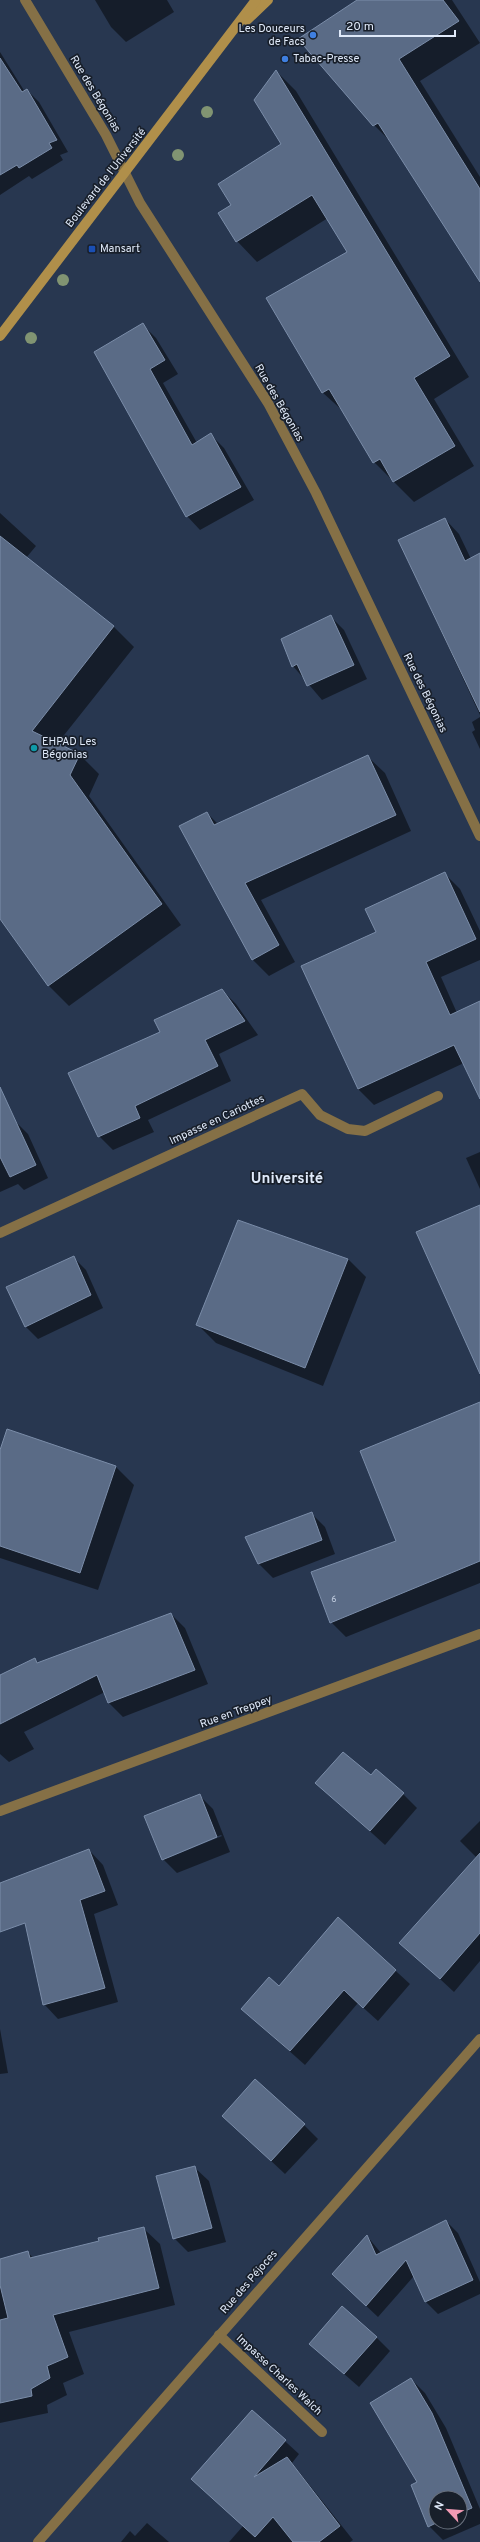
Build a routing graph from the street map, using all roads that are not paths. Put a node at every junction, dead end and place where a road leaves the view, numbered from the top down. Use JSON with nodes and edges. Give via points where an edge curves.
{"nodes":[{"id":1,"x":24,"y":0,"type":"edge"},
{"id":2,"x":256,"y":0,"type":"edge"},
{"id":3,"x":268,"y":0,"type":"edge"},
{"id":4,"x":231,"y":35,"type":"junction"},
{"id":5,"x":126,"y":172,"type":"junction"},
{"id":6,"x":0,"y":336,"type":"edge"},
{"id":7,"x":480,"y":836,"type":"edge"},
{"id":8,"x":438,"y":1096,"type":"dead end"},
{"id":9,"x":0,"y":1233,"type":"edge"},
{"id":10,"x":480,"y":1634,"type":"edge"},
{"id":11,"x":0,"y":1811,"type":"edge"},
{"id":12,"x":480,"y":2039,"type":"edge"},
{"id":13,"x":219,"y":2335,"type":"junction"},
{"id":14,"x":322,"y":2432,"type":"dead end"},
{"id":15,"x":38,"y":2542,"type":"edge"}],
"edges":[{"from":1,"to":5,"type":"street","name":"Rue des Bégonias"},
{"from":2,"to":4,"type":"main road","name":"Boulevard de l'Université"},
{"from":3,"to":4,"type":"main road","name":"Boulevard de l'Université"},
{"from":4,"to":5,"type":"main road","name":"Boulevard de l'Université"},
{"from":5,"to":6,"type":"main road","name":"Boulevard de l'Université"},
{"from":5,"to":7,"type":"street","name":"Rue des Bégonias","via":[[140,203],[268,403]]},
{"from":8,"to":9,"type":"street","name":"Impasse en Cariottes","via":[[365,1131],[348,1129],[320,1115],[302,1094]]},
{"from":10,"to":11,"type":"street","name":"Rue en Treppey"},
{"from":12,"to":13,"type":"street","name":"Rue des Péjoces"},
{"from":13,"to":14,"type":"street","name":"Impasse Charles Walch"},
{"from":13,"to":15,"type":"street","name":"Rue des Péjoces"}]}
